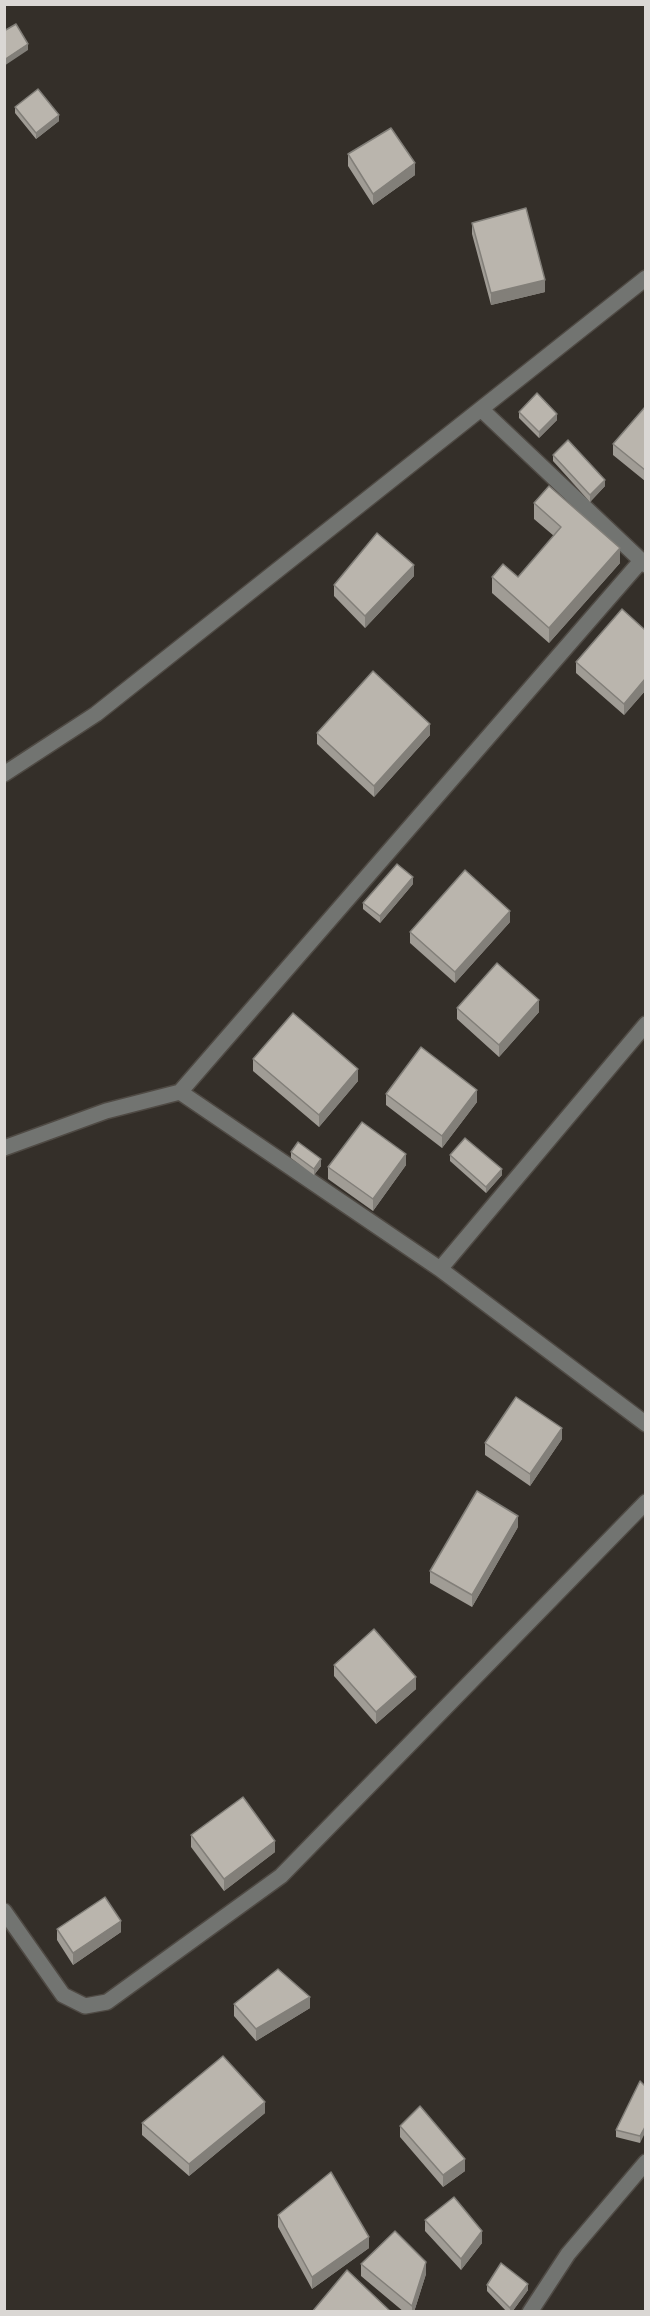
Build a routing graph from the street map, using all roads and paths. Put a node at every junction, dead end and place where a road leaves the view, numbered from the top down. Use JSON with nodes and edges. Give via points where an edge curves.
{"nodes":[{"id":1,"x":645,"y":278,"type":"edge"},
{"id":2,"x":482,"y":410,"type":"junction"},
{"id":3,"x":643,"y":563,"type":"edge"},
{"id":4,"x":4,"y":774,"type":"edge"},
{"id":5,"x":645,"y":1024,"type":"edge"},
{"id":6,"x":180,"y":1092,"type":"junction"},
{"id":7,"x":4,"y":1148,"type":"edge"},
{"id":8,"x":440,"y":1269,"type":"junction"},
{"id":9,"x":645,"y":1424,"type":"edge"},
{"id":10,"x":645,"y":1502,"type":"edge"},
{"id":11,"x":4,"y":1911,"type":"edge"},
{"id":12,"x":645,"y":2162,"type":"edge"},
{"id":13,"x":530,"y":2312,"type":"edge"}],
"edges":[{"from":1,"to":2,"type":"street"},
{"from":2,"to":3,"type":"street"},
{"from":2,"to":4,"type":"street","via":[[96,714]]},
{"from":3,"to":6,"type":"street"},
{"from":5,"to":8,"type":"street"},
{"from":6,"to":7,"type":"street","via":[[106,1111]]},
{"from":6,"to":8,"type":"street"},
{"from":8,"to":9,"type":"street"},
{"from":10,"to":11,"type":"street","via":[[280,1876],[107,2002],[86,2006],[63,1995]]},
{"from":12,"to":13,"type":"street","via":[[568,2254]]}]}
